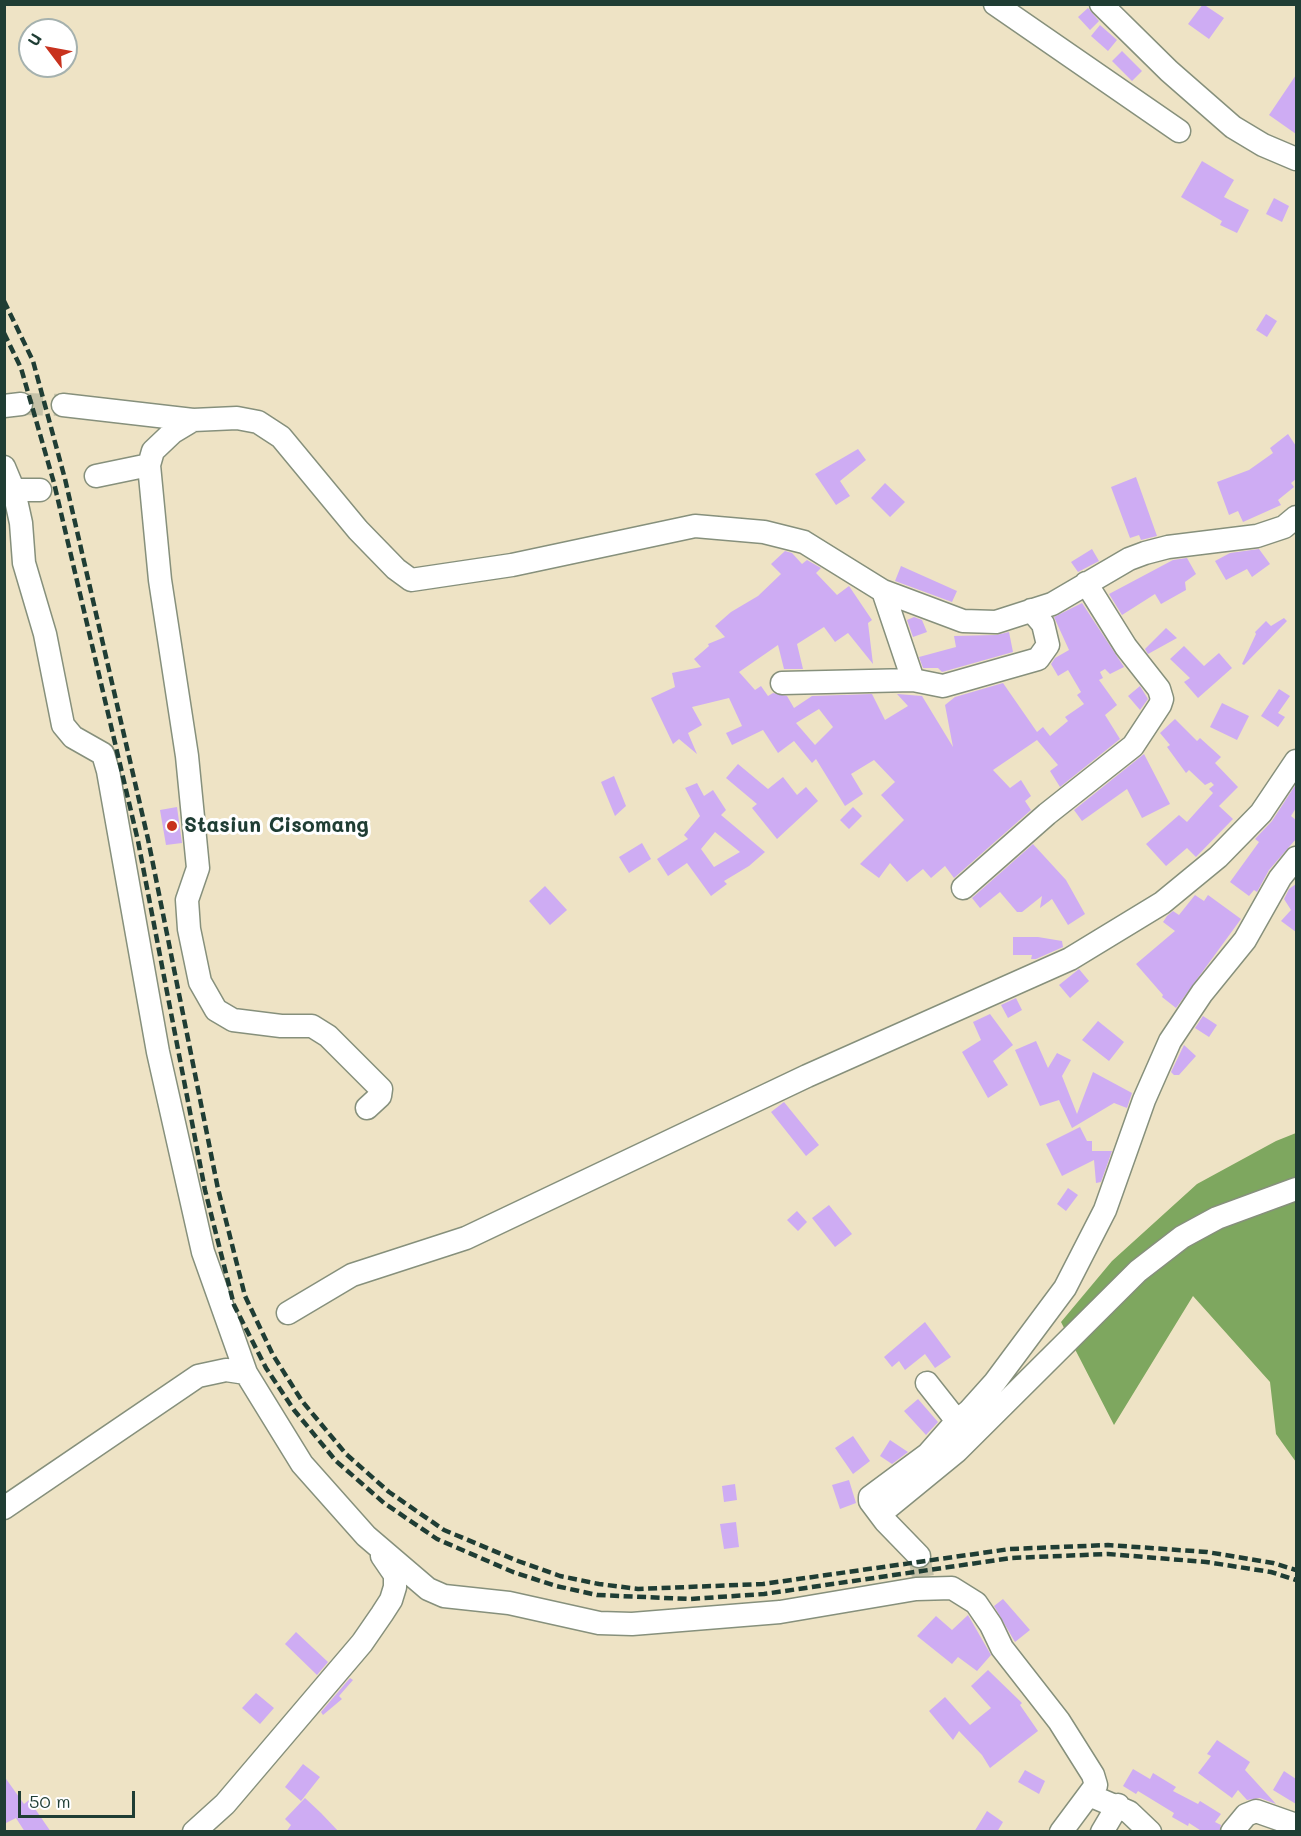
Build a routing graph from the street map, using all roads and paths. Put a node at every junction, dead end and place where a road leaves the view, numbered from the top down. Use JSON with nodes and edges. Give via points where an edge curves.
{"nodes":[{"id":1,"x":1101,"y":4,"type":"edge"},
{"id":2,"x":1001,"y":6,"type":"edge"},
{"id":3,"x":1179,"y":131,"type":"dead end"},
{"id":4,"x":1296,"y":159,"type":"edge"},
{"id":5,"x":63,"y":405,"type":"tunnel mouth"},
{"id":6,"x":193,"y":420,"type":"junction"},
{"id":7,"x":149,"y":465,"type":"junction"},
{"id":8,"x":4,"y":467,"type":"edge"},
{"id":9,"x":96,"y":476,"type":"dead end"},
{"id":10,"x":40,"y":490,"type":"dead end"},
{"id":11,"x":9,"y":491,"type":"edge"},
{"id":12,"x":1296,"y":516,"type":"edge"},
{"id":13,"x":1086,"y":583,"type":"junction"},
{"id":14,"x":883,"y":591,"type":"junction"},
{"id":15,"x":1031,"y":610,"type":"junction"},
{"id":16,"x":913,"y":680,"type":"junction"},
{"id":17,"x":782,"y":683,"type":"dead end"},
{"id":18,"x":1296,"y":761,"type":"edge"},
{"id":19,"x":1296,"y":858,"type":"edge"},
{"id":20,"x":963,"y":888,"type":"dead end"},
{"id":21,"x":367,"y":1108,"type":"dead end"},
{"id":22,"x":1296,"y":1189,"type":"edge"},
{"id":23,"x":288,"y":1313,"type":"dead end"},
{"id":24,"x":246,"y":1373,"type":"junction"},
{"id":25,"x":927,"y":1383,"type":"dead end"},
{"id":26,"x":957,"y":1421,"type":"junction"},
{"id":27,"x":4,"y":1508,"type":"edge"},
{"id":28,"x":880,"y":1514,"type":"junction"},
{"id":29,"x":366,"y":1536,"type":"junction"},
{"id":30,"x":921,"y":1574,"type":"junction"},
{"id":31,"x":1089,"y":1795,"type":"junction"},
{"id":32,"x":1118,"y":1805,"type":"junction"},
{"id":33,"x":1296,"y":1825,"type":"edge"},
{"id":34,"x":194,"y":1832,"type":"edge"},
{"id":35,"x":1061,"y":1832,"type":"edge"},
{"id":36,"x":1101,"y":1832,"type":"edge"},
{"id":37,"x":1150,"y":1832,"type":"edge"},
{"id":38,"x":1232,"y":1832,"type":"edge"}],
"edges":[{"from":1,"to":4,"type":"street","via":[[1233,127]]},
{"from":2,"to":3,"type":"street"},
{"from":5,"to":6,"type":"street"},
{"from":6,"to":7,"type":"street","via":[[153,451]]},
{"from":6,"to":14,"type":"street","via":[[247,419],[275,431],[358,530],[411,580],[512,565],[696,526],[764,532],[804,542]]},
{"from":7,"to":9,"type":"street"},
{"from":7,"to":21,"type":"street","via":[[198,868],[187,900],[200,982],[216,1010],[233,1020],[312,1026],[328,1036],[381,1089],[380,1096]]},
{"from":8,"to":11,"type":"street"},
{"from":10,"to":11,"type":"street"},
{"from":11,"to":24,"type":"street","via":[[21,523],[24,563],[45,634],[58,713],[73,736],[103,754],[108,771],[146,990],[189,1199]]},
{"from":12,"to":13,"type":"street","via":[[1284,527],[1257,536],[1145,553]]},
{"from":13,"to":15,"type":"street","via":[[1052,604]]},
{"from":13,"to":20,"type":"street","via":[[1126,647],[1159,690],[1160,705],[1133,746]]},
{"from":14,"to":15,"type":"street","via":[[974,623],[996,622]]},
{"from":14,"to":16,"type":"street"},
{"from":15,"to":16,"type":"street","via":[[1043,624],[1048,645],[1038,659],[943,686]]},
{"from":16,"to":17,"type":"street"},
{"from":18,"to":23,"type":"street","via":[[1261,813],[1218,857],[1162,903],[1070,959],[807,1076],[466,1238],[352,1275]]},
{"from":19,"to":26,"type":"street","via":[[1280,878],[1245,940],[1170,1041],[1144,1100],[1105,1210],[1065,1288],[995,1382]]},
{"from":22,"to":28,"type":"street","via":[[1217,1218],[1182,1237],[1138,1271],[957,1451]]},
{"from":24,"to":27,"type":"street","via":[[226,1370],[198,1376]]},
{"from":24,"to":29,"type":"street","via":[[302,1464]]},
{"from":25,"to":26,"type":"street"},
{"from":26,"to":28,"type":"street","via":[[928,1454],[873,1494],[870,1501]]},
{"from":28,"to":30,"type":"street"},
{"from":29,"to":30,"type":"street","via":[[428,1589],[444,1596],[509,1603],[599,1623],[780,1612]]},
{"from":29,"to":34,"type":"street","via":[[395,1575],[391,1600],[362,1642],[225,1804]]},
{"from":30,"to":31,"type":"street","via":[[976,1603],[1002,1648],[1086,1763],[1096,1785]]},
{"from":31,"to":32,"type":"street"},
{"from":31,"to":35,"type":"street"},
{"from":32,"to":36,"type":"street"},
{"from":32,"to":37,"type":"street"},
{"from":33,"to":38,"type":"street","via":[[1257,1811],[1246,1815]]}]}
